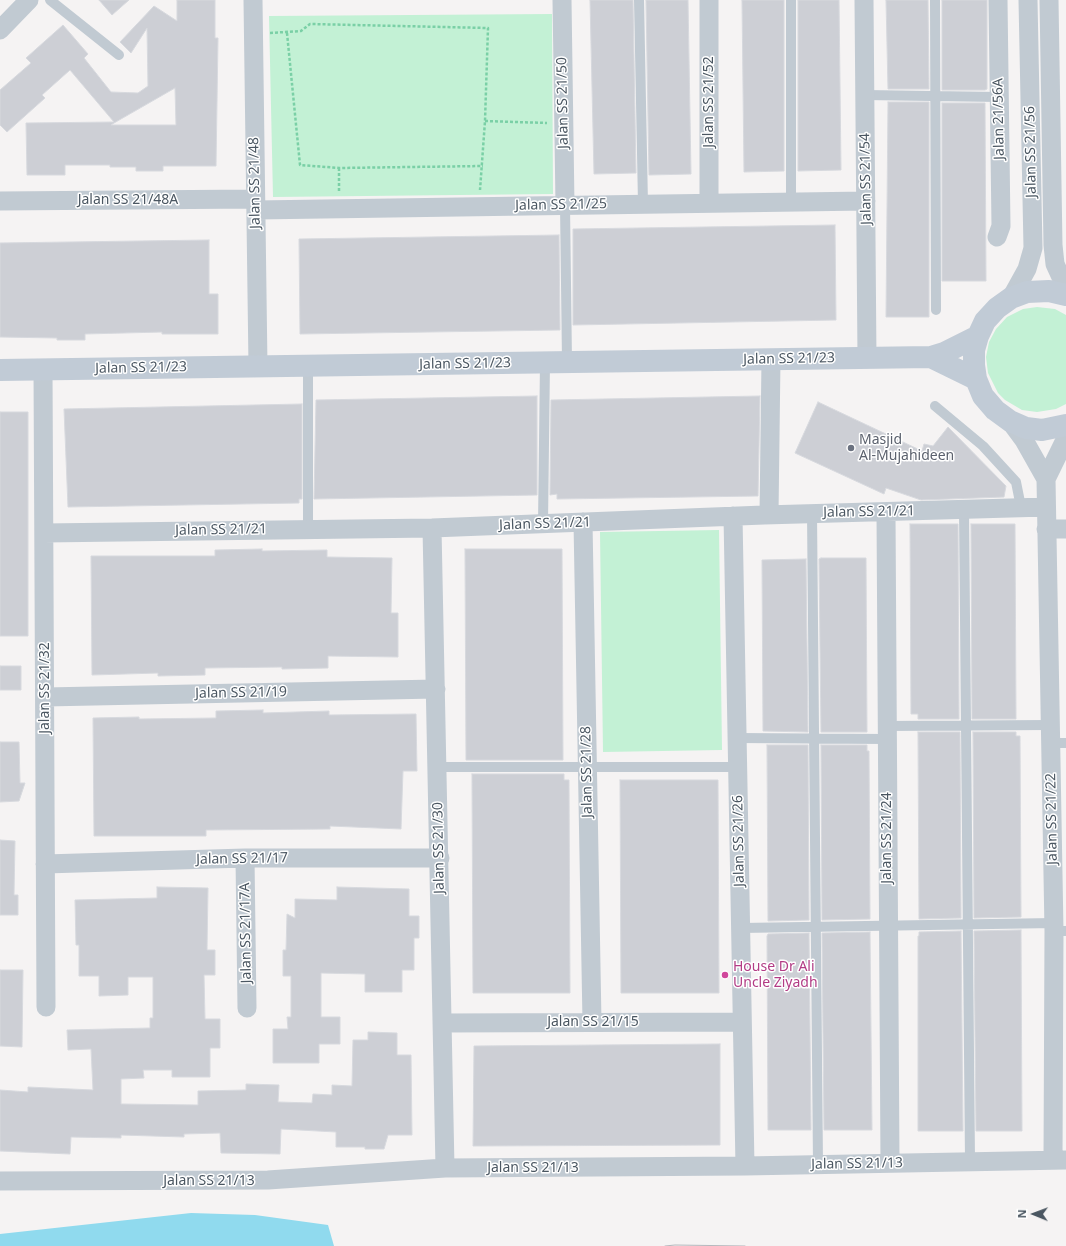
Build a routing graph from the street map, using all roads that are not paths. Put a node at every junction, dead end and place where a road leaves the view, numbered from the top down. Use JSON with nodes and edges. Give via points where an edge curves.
{"nodes":[{"id":1,"x":29,"y":0,"type":"edge"},
{"id":2,"x":50,"y":0,"type":"edge"},
{"id":3,"x":253,"y":0,"type":"edge"},
{"id":4,"x":562,"y":0,"type":"edge"},
{"id":5,"x":639,"y":0,"type":"edge"},
{"id":6,"x":709,"y":0,"type":"edge"},
{"id":7,"x":791,"y":0,"type":"edge"},
{"id":8,"x":864,"y":0,"type":"edge"},
{"id":9,"x":935,"y":0,"type":"edge"},
{"id":10,"x":998,"y":0,"type":"edge"},
{"id":11,"x":1028,"y":0,"type":"edge"},
{"id":12,"x":1049,"y":0,"type":"edge"},
{"id":13,"x":0,"y":30,"type":"edge"},
{"id":14,"x":119,"y":55,"type":"dead end"},
{"id":15,"x":865,"y":95,"type":"junction"},
{"id":16,"x":935,"y":96,"type":"junction"},
{"id":17,"x":999,"y":97,"type":"junction"},
{"id":18,"x":0,"y":201,"type":"edge"},
{"id":19,"x":866,"y":201,"type":"junction"},
{"id":20,"x":791,"y":202,"type":"junction"},
{"id":21,"x":709,"y":203,"type":"junction"},
{"id":22,"x":643,"y":204,"type":"junction"},
{"id":23,"x":256,"y":205,"type":"junction"},
{"id":24,"x":565,"y":205,"type":"junction"},
{"id":25,"x":997,"y":237,"type":"dead end"},
{"id":26,"x":1066,"y":288,"type":"edge"},
{"id":27,"x":1066,"y":295,"type":"edge"},
{"id":28,"x":1011,"y":298,"type":"junction"},
{"id":29,"x":936,"y":310,"type":"dead end"},
{"id":30,"x":978,"y":336,"type":"junction"},
{"id":31,"x":931,"y":357,"type":"junction"},
{"id":32,"x":867,"y":358,"type":"junction"},
{"id":33,"x":771,"y":359,"type":"junction"},
{"id":34,"x":545,"y":362,"type":"junction"},
{"id":35,"x":567,"y":362,"type":"junction"},
{"id":36,"x":258,"y":366,"type":"junction"},
{"id":37,"x":308,"y":366,"type":"junction"},
{"id":38,"x":43,"y":369,"type":"junction"},
{"id":39,"x":0,"y":370,"type":"edge"},
{"id":40,"x":976,"y":379,"type":"junction"},
{"id":41,"x":936,"y":406,"type":"dead end"},
{"id":42,"x":1010,"y":421,"type":"junction"},
{"id":43,"x":1066,"y":425,"type":"edge"},
{"id":44,"x":1066,"y":438,"type":"edge"},
{"id":45,"x":1046,"y":479,"type":"junction"},
{"id":46,"x":1021,"y":507,"type":"junction"},
{"id":47,"x":1046,"y":507,"type":"junction"},
{"id":48,"x":964,"y":510,"type":"junction"},
{"id":49,"x":812,"y":513,"type":"junction"},
{"id":50,"x":886,"y":513,"type":"junction"},
{"id":51,"x":769,"y":515,"type":"junction"},
{"id":52,"x":733,"y":516,"type":"junction"},
{"id":53,"x":583,"y":522,"type":"junction"},
{"id":54,"x":543,"y":524,"type":"junction"},
{"id":55,"x":432,"y":528,"type":"junction"},
{"id":56,"x":308,"y":529,"type":"junction"},
{"id":57,"x":1046,"y":529,"type":"junction"},
{"id":58,"x":1066,"y":529,"type":"edge"},
{"id":59,"x":44,"y":533,"type":"junction"},
{"id":60,"x":436,"y":689,"type":"junction"},
{"id":61,"x":45,"y":697,"type":"junction"},
{"id":62,"x":966,"y":726,"type":"junction"},
{"id":63,"x":886,"y":732,"type":"junction"},
{"id":64,"x":1055,"y":737,"type":"edge"},
{"id":65,"x":737,"y":738,"type":"junction"},
{"id":66,"x":814,"y":738,"type":"junction"},
{"id":67,"x":438,"y":767,"type":"junction"},
{"id":68,"x":587,"y":767,"type":"junction"},
{"id":69,"x":738,"y":767,"type":"junction"},
{"id":70,"x":245,"y":858,"type":"junction"},
{"id":71,"x":440,"y":858,"type":"junction"},
{"id":72,"x":45,"y":864,"type":"junction"},
{"id":73,"x":968,"y":925,"type":"junction"},
{"id":74,"x":888,"y":926,"type":"junction"},
{"id":75,"x":816,"y":927,"type":"junction"},
{"id":76,"x":741,"y":928,"type":"junction"},
{"id":77,"x":1058,"y":929,"type":"edge"},
{"id":78,"x":46,"y":1007,"type":"dead end"},
{"id":79,"x":247,"y":1008,"type":"dead end"},
{"id":80,"x":592,"y":1022,"type":"junction"},
{"id":81,"x":742,"y":1022,"type":"junction"},
{"id":82,"x":443,"y":1023,"type":"junction"},
{"id":83,"x":1059,"y":1160,"type":"edge"},
{"id":84,"x":970,"y":1161,"type":"junction"},
{"id":85,"x":890,"y":1163,"type":"junction"},
{"id":86,"x":818,"y":1165,"type":"junction"},
{"id":87,"x":745,"y":1166,"type":"junction"},
{"id":88,"x":445,"y":1168,"type":"junction"},
{"id":89,"x":0,"y":1181,"type":"edge"}],
"edges":[{"from":1,"to":13,"type":"street"},
{"from":2,"to":14,"type":"lane"},
{"from":3,"to":23,"type":"street","name":"Jalan SS 21/48"},
{"from":4,"to":24,"type":"street","name":"Jalan SS 21/50"},
{"from":5,"to":22,"type":"lane"},
{"from":6,"to":21,"type":"street","name":"Jalan SS 21/52"},
{"from":7,"to":20,"type":"lane"},
{"from":8,"to":15,"type":"street","name":"Jalan SS 21/54"},
{"from":9,"to":16,"type":"lane"},
{"from":10,"to":17,"type":"street","name":"Jalan 21/56A"},
{"from":11,"to":28,"type":"street","name":"Jalan SS 21/56","via":[[1033,248],[1027,269]]},
{"from":12,"to":26,"type":"street","name":"Jalan SS 21/56","via":[[1053,245],[1055,264]]},
{"from":15,"to":16,"type":"lane"},
{"from":15,"to":19,"type":"street","name":"Jalan SS 21/54"},
{"from":16,"to":17,"type":"lane"},
{"from":16,"to":29,"type":"lane"},
{"from":17,"to":25,"type":"street","name":"Jalan 21/56A","via":[[1001,226]]},
{"from":18,"to":23,"type":"street","name":"Jalan SS 21/48A"},
{"from":19,"to":20,"type":"street","name":"Jalan SS 21/25"},
{"from":19,"to":32,"type":"street","name":"Jalan SS 21/54"},
{"from":20,"to":21,"type":"street","name":"Jalan SS 21/25"},
{"from":21,"to":22,"type":"street","name":"Jalan SS 21/25"},
{"from":22,"to":24,"type":"street","name":"Jalan SS 21/25"},
{"from":23,"to":24,"type":"street","name":"Jalan SS 21/25","via":[[339,209]]},
{"from":23,"to":36,"type":"street","name":"Jalan SS 21/48"},
{"from":24,"to":35,"type":"lane"},
{"from":27,"to":28,"type":"street","via":[[1049,291],[1026,292]]},
{"from":28,"to":30,"type":"street","via":[[997,308]]},
{"from":30,"to":31,"type":"street","name":"Jalan SS 21/23"},
{"from":30,"to":40,"type":"street","via":[[974,350]]},
{"from":31,"to":32,"type":"street","name":"Jalan SS 21/23"},
{"from":31,"to":40,"type":"street","name":"Jalan SS 21/23"},
{"from":32,"to":33,"type":"street","name":"Jalan SS 21/23"},
{"from":33,"to":35,"type":"street","name":"Jalan SS 21/23"},
{"from":33,"to":51,"type":"street"},
{"from":34,"to":35,"type":"street","name":"Jalan SS 21/23"},
{"from":34,"to":37,"type":"street","name":"Jalan SS 21/23"},
{"from":34,"to":54,"type":"lane"},
{"from":36,"to":37,"type":"street","name":"Jalan SS 21/23"},
{"from":36,"to":38,"type":"street","name":"Jalan SS 21/23"},
{"from":37,"to":56,"type":"lane"},
{"from":38,"to":39,"type":"street","name":"Jalan SS 21/23"},
{"from":38,"to":59,"type":"street","name":"Jalan SS 21/32"},
{"from":40,"to":42,"type":"street","via":[[987,401]]},
{"from":41,"to":46,"type":"lane","via":[[983,446],[1016,482]]},
{"from":42,"to":43,"type":"street","via":[[1026,428],[1042,430]]},
{"from":42,"to":45,"type":"street","name":"Jalan SS 21/22"},
{"from":44,"to":45,"type":"street","name":"Jalan SS 21/22"},
{"from":45,"to":47,"type":"street","name":"Jalan SS 21/22"},
{"from":46,"to":47,"type":"street","name":"Jalan SS 21/21"},
{"from":46,"to":48,"type":"street","name":"Jalan SS 21/21"},
{"from":47,"to":57,"type":"street","name":"Jalan SS 21/22"},
{"from":48,"to":50,"type":"street","name":"Jalan SS 21/21"},
{"from":48,"to":62,"type":"lane"},
{"from":49,"to":50,"type":"street","name":"Jalan SS 21/21"},
{"from":49,"to":51,"type":"street","name":"Jalan SS 21/21"},
{"from":49,"to":66,"type":"lane"},
{"from":50,"to":63,"type":"street","name":"Jalan SS 21/24"},
{"from":51,"to":52,"type":"street","name":"Jalan SS 21/21"},
{"from":52,"to":53,"type":"street","name":"Jalan SS 21/21"},
{"from":52,"to":65,"type":"street","name":"Jalan SS 21/26"},
{"from":53,"to":54,"type":"street","name":"Jalan SS 21/21"},
{"from":53,"to":68,"type":"street","name":"Jalan SS 21/28"},
{"from":54,"to":55,"type":"street","name":"Jalan SS 21/21"},
{"from":55,"to":56,"type":"street","name":"Jalan SS 21/21"},
{"from":55,"to":60,"type":"street","name":"Jalan SS 21/30"},
{"from":56,"to":59,"type":"street","name":"Jalan SS 21/21"},
{"from":57,"to":58,"type":"street"},
{"from":57,"to":64,"type":"street","name":"Jalan SS 21/22"},
{"from":59,"to":61,"type":"street","name":"Jalan SS 21/32"},
{"from":60,"to":61,"type":"street","name":"Jalan SS 21/19"},
{"from":60,"to":67,"type":"street","name":"Jalan SS 21/30"},
{"from":61,"to":72,"type":"street","name":"Jalan SS 21/32"},
{"from":62,"to":63,"type":"lane"},
{"from":62,"to":64,"type":"lane"},
{"from":62,"to":73,"type":"lane"},
{"from":63,"to":66,"type":"lane"},
{"from":63,"to":74,"type":"street","name":"Jalan SS 21/24"},
{"from":64,"to":77,"type":"street","name":"Jalan SS 21/22"},
{"from":65,"to":66,"type":"lane"},
{"from":65,"to":69,"type":"street","name":"Jalan SS 21/26"},
{"from":66,"to":75,"type":"lane"},
{"from":67,"to":68,"type":"lane"},
{"from":67,"to":71,"type":"street","name":"Jalan SS 21/30"},
{"from":68,"to":69,"type":"lane"},
{"from":68,"to":80,"type":"street","name":"Jalan SS 21/28"},
{"from":69,"to":76,"type":"street","name":"Jalan SS 21/26"},
{"from":70,"to":71,"type":"street","name":"Jalan SS 21/17"},
{"from":70,"to":72,"type":"street","name":"Jalan SS 21/17"},
{"from":70,"to":79,"type":"street","name":"Jalan SS 21/17A"},
{"from":71,"to":82,"type":"street","name":"Jalan SS 21/30"},
{"from":72,"to":78,"type":"street","name":"Jalan SS 21/32"},
{"from":73,"to":74,"type":"lane"},
{"from":73,"to":77,"type":"lane"},
{"from":73,"to":84,"type":"lane"},
{"from":74,"to":75,"type":"lane"},
{"from":74,"to":85,"type":"street","name":"Jalan SS 21/24"},
{"from":75,"to":76,"type":"lane"},
{"from":75,"to":86,"type":"lane"},
{"from":76,"to":81,"type":"street","name":"Jalan SS 21/26"},
{"from":77,"to":83,"type":"street","name":"Jalan SS 21/22"},
{"from":80,"to":81,"type":"street","name":"Jalan SS 21/15"},
{"from":80,"to":82,"type":"street","name":"Jalan SS 21/15"},
{"from":81,"to":87,"type":"street","name":"Jalan SS 21/26"},
{"from":82,"to":88,"type":"street","name":"Jalan SS 21/30"},
{"from":83,"to":84,"type":"street","name":"Jalan SS 21/13"},
{"from":84,"to":85,"type":"street","name":"Jalan SS 21/13"},
{"from":85,"to":86,"type":"street","name":"Jalan SS 21/13"},
{"from":86,"to":87,"type":"street","name":"Jalan SS 21/13"},
{"from":87,"to":88,"type":"street","name":"Jalan SS 21/13"},
{"from":88,"to":89,"type":"street","name":"Jalan SS 21/13","via":[[268,1180]]}]}
